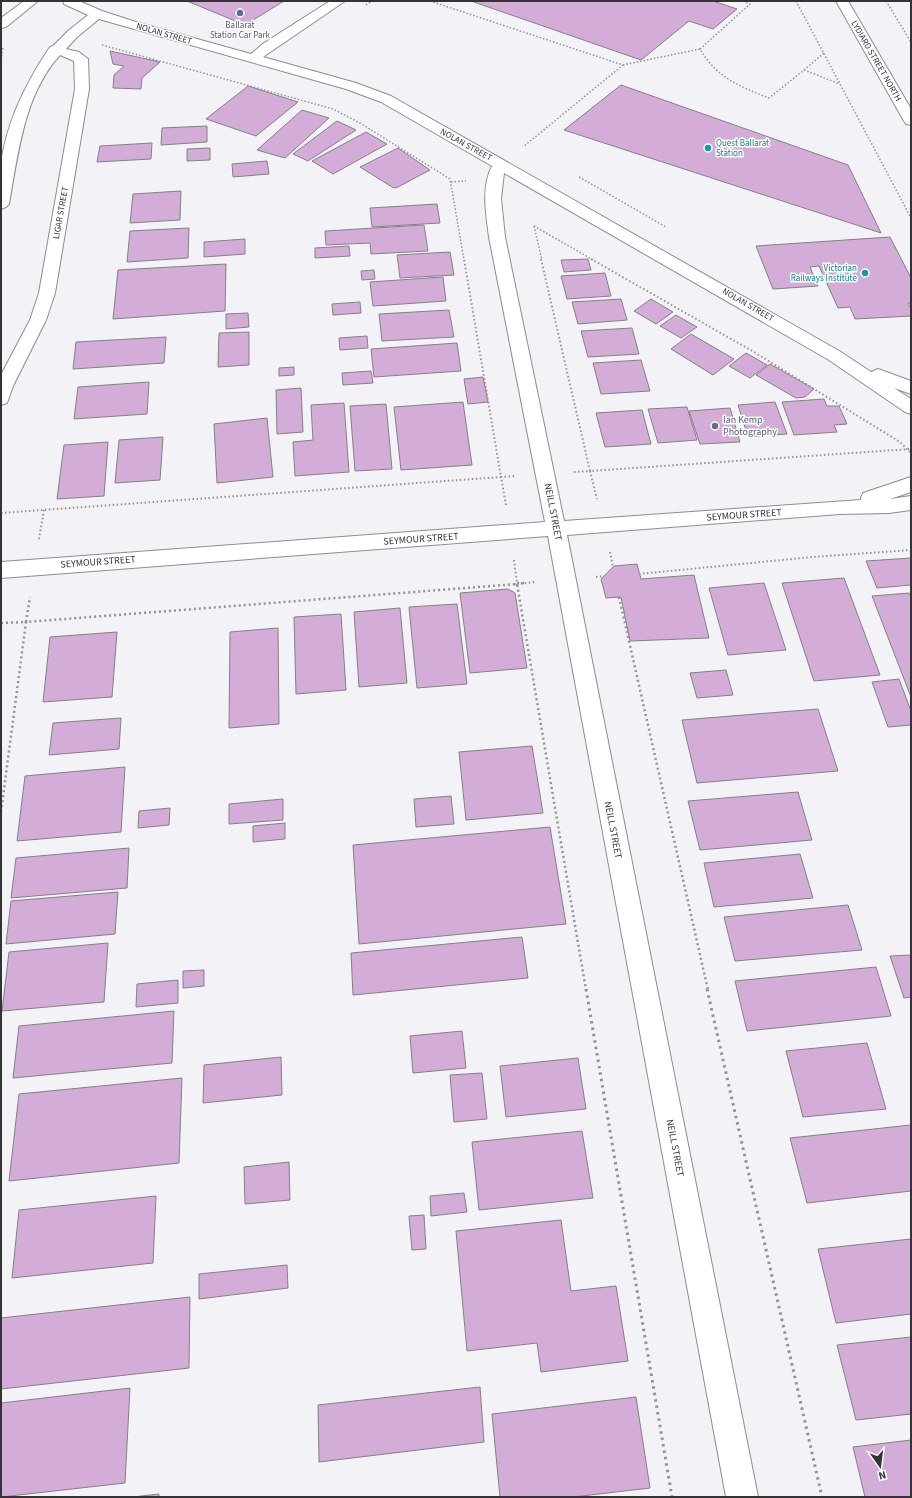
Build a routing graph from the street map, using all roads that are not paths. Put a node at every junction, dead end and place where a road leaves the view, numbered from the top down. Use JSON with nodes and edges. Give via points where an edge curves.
{"nodes":[{"id":1,"x":32,"y":1,"type":"edge"},
{"id":2,"x":69,"y":1,"type":"edge"},
{"id":3,"x":339,"y":1,"type":"edge"},
{"id":4,"x":842,"y":1,"type":"edge"},
{"id":5,"x":97,"y":14,"type":"junction"},
{"id":6,"x":1,"y":24,"type":"edge"},
{"id":7,"x":55,"y":50,"type":"junction"},
{"id":8,"x":253,"y":58,"type":"junction"},
{"id":9,"x":911,"y":122,"type":"edge"},
{"id":10,"x":500,"y":164,"type":"junction"},
{"id":11,"x":1,"y":204,"type":"edge"},
{"id":12,"x":835,"y":356,"type":"junction"},
{"id":13,"x":2,"y":388,"type":"edge"},
{"id":14,"x":911,"y":388,"type":"edge"},
{"id":15,"x":911,"y":408,"type":"edge"},
{"id":16,"x":911,"y":484,"type":"edge"},
{"id":17,"x":911,"y":504,"type":"edge"},
{"id":18,"x":840,"y":507,"type":"junction"},
{"id":19,"x":556,"y":529,"type":"junction"},
{"id":20,"x":1,"y":570,"type":"edge"},
{"id":21,"x":742,"y":1497,"type":"edge"}],
"edges":[{"from":1,"to":6,"type":"street"},
{"from":2,"to":5,"type":"street","name":"NOLAN STREET"},
{"from":3,"to":8,"type":"street"},
{"from":4,"to":9,"type":"street","name":"LYDIARD STREET NORTH"},
{"from":5,"to":7,"type":"street","via":[[69,35]]},
{"from":5,"to":8,"type":"street","name":"NOLAN STREET","via":[[167,36]]},
{"from":7,"to":11,"type":"street","via":[[36,79],[21,112]]},
{"from":7,"to":13,"type":"street","name":"LIGAR STREET","via":[[81,59],[82,89],[47,293],[38,320]]},
{"from":8,"to":10,"type":"street","name":"NOLAN STREET","via":[[378,96]]},
{"from":10,"to":12,"type":"street","name":"NOLAN STREET"},
{"from":10,"to":19,"type":"street","name":"NEILL STREET","via":[[496,171],[493,190],[495,224]]},
{"from":12,"to":14,"type":"street","name":"NOLAN STREET"},
{"from":12,"to":15,"type":"street","name":"NOLAN STREET"},
{"from":16,"to":18,"type":"street","name":"SEYMOUR STREET"},
{"from":17,"to":18,"type":"street","name":"SEYMOUR STREET"},
{"from":18,"to":19,"type":"street","name":"SEYMOUR STREET"},
{"from":19,"to":20,"type":"street","name":"SEYMOUR STREET"},
{"from":19,"to":21,"type":"street","name":"NEILL STREET"}]}
